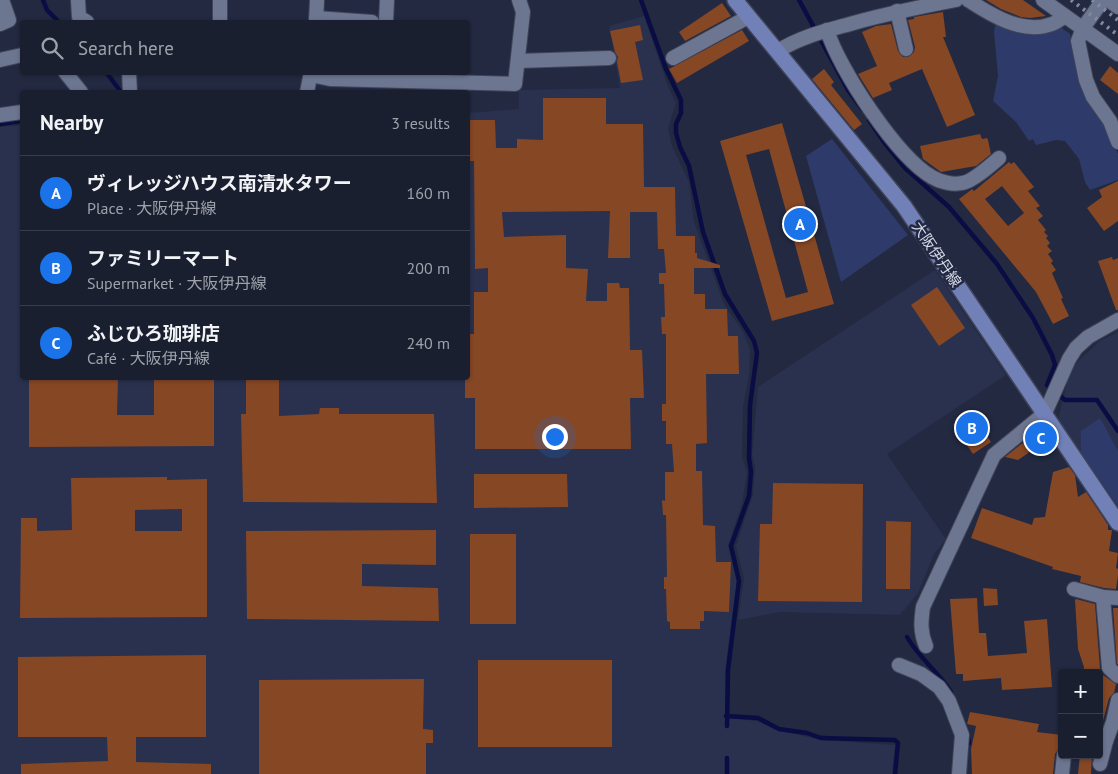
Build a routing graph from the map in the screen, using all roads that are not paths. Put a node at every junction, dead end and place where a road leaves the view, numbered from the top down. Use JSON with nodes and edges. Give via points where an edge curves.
{"nodes":[{"id":1,"x":2,"y":0,"type":"edge"},
{"id":2,"x":78,"y":0,"type":"edge"},
{"id":3,"x":220,"y":0,"type":"edge"},
{"id":4,"x":317,"y":0,"type":"edge"},
{"id":5,"x":387,"y":0,"type":"edge"},
{"id":6,"x":519,"y":0,"type":"edge"},
{"id":7,"x":735,"y":0,"type":"edge"},
{"id":8,"x":956,"y":0,"type":"edge"},
{"id":9,"x":968,"y":0,"type":"edge"},
{"id":10,"x":1043,"y":0,"type":"edge"},
{"id":11,"x":1103,"y":0,"type":"edge"},
{"id":12,"x":1108,"y":0,"type":"edge"},
{"id":13,"x":1118,"y":7,"type":"edge"},
{"id":14,"x":893,"y":8,"type":"edge"},
{"id":15,"x":1065,"y":16,"type":"junction"},
{"id":16,"x":748,"y":17,"type":"junction"},
{"id":17,"x":83,"y":20,"type":"edge"},
{"id":18,"x":220,"y":20,"type":"edge"},
{"id":19,"x":319,"y":20,"type":"edge"},
{"id":20,"x":386,"y":20,"type":"edge"},
{"id":21,"x":0,"y":24,"type":"edge"},
{"id":22,"x":1083,"y":28,"type":"junction"},
{"id":23,"x":827,"y":30,"type":"junction"},
{"id":24,"x":906,"y":49,"type":"dead end"},
{"id":25,"x":778,"y":51,"type":"junction"},
{"id":26,"x":1118,"y":54,"type":"edge"},
{"id":27,"x":20,"y":55,"type":"edge"},
{"id":28,"x":609,"y":58,"type":"dead end"},
{"id":29,"x":672,"y":58,"type":"dead end"},
{"id":30,"x":0,"y":60,"type":"edge"},
{"id":31,"x":518,"y":61,"type":"junction"},
{"id":32,"x":68,"y":75,"type":"edge"},
{"id":33,"x":128,"y":75,"type":"edge"},
{"id":34,"x":314,"y":75,"type":"edge"},
{"id":35,"x":80,"y":90,"type":"edge"},
{"id":36,"x":130,"y":90,"type":"edge"},
{"id":37,"x":308,"y":90,"type":"edge"},
{"id":38,"x":20,"y":112,"type":"edge"},
{"id":39,"x":0,"y":115,"type":"edge"},
{"id":40,"x":1118,"y":142,"type":"edge"},
{"id":41,"x":999,"y":158,"type":"dead end"},
{"id":42,"x":1118,"y":320,"type":"edge"},
{"id":43,"x":1045,"y":413,"type":"junction"},
{"id":44,"x":1118,"y":523,"type":"edge"},
{"id":45,"x":1074,"y":589,"type":"dead end"},
{"id":46,"x":1103,"y":597,"type":"junction"},
{"id":47,"x":1118,"y":598,"type":"edge"},
{"id":48,"x":926,"y":646,"type":"dead end"},
{"id":49,"x":899,"y":664,"type":"dead end"},
{"id":50,"x":1118,"y":676,"type":"edge"},
{"id":51,"x":1118,"y":700,"type":"edge"},
{"id":52,"x":1103,"y":741,"type":"edge"},
{"id":53,"x":1064,"y":759,"type":"edge"},
{"id":54,"x":1101,"y":759,"type":"edge"},
{"id":55,"x":1100,"y":764,"type":"dead end"},
{"id":56,"x":959,"y":774,"type":"edge"},
{"id":57,"x":1062,"y":774,"type":"edge"}],
"edges":[{"from":1,"to":21,"type":"street","via":[[9,20]]},
{"from":2,"to":17,"type":"street","via":[[78,17]]},
{"from":3,"to":18,"type":"street"},
{"from":4,"to":19,"type":"street"},
{"from":5,"to":20,"type":"street"},
{"from":6,"to":31,"type":"street","via":[[524,12]]},
{"from":7,"to":16,"type":"main road","name":"大阪伊丹線"},
{"from":8,"to":14,"type":"street"},
{"from":9,"to":15,"type":"street","via":[[1000,20],[1016,24],[1042,27]]},
{"from":10,"to":15,"type":"street"},
{"from":11,"to":22,"type":"street"},
{"from":12,"to":13,"type":"street"},
{"from":14,"to":23,"type":"street"},
{"from":14,"to":24,"type":"street"},
{"from":15,"to":22,"type":"street"},
{"from":16,"to":25,"type":"main road","name":"大阪伊丹線"},
{"from":16,"to":29,"type":"street"},
{"from":22,"to":26,"type":"street"},
{"from":22,"to":40,"type":"street","via":[[1078,42],[1086,80],[1093,97],[1110,121]]},
{"from":23,"to":25,"type":"street","via":[[792,42]]},
{"from":23,"to":41,"type":"street","via":[[844,68],[862,97],[904,154],[933,178],[954,184],[964,183]]},
{"from":25,"to":43,"type":"main road","name":"大阪伊丹線","via":[[904,206]]},
{"from":27,"to":30,"type":"street"},
{"from":28,"to":31,"type":"street"},
{"from":31,"to":34,"type":"street","via":[[515,84],[330,79]]},
{"from":32,"to":35,"type":"street"},
{"from":33,"to":36,"type":"street"},
{"from":34,"to":37,"type":"street"},
{"from":38,"to":39,"type":"street"},
{"from":42,"to":43,"type":"street","via":[[1076,348]]},
{"from":43,"to":44,"type":"main road","name":"大阪伊丹線"},
{"from":43,"to":48,"type":"street","via":[[994,455],[923,606],[920,625]]},
{"from":45,"to":46,"type":"street"},
{"from":46,"to":47,"type":"street"},
{"from":46,"to":50,"type":"street","via":[[1109,668]]},
{"from":49,"to":56,"type":"street","via":[[939,687],[949,701],[962,735]]},
{"from":51,"to":52,"type":"street","via":[[1113,722]]},
{"from":53,"to":57,"type":"street"},
{"from":54,"to":55,"type":"street"}]}
